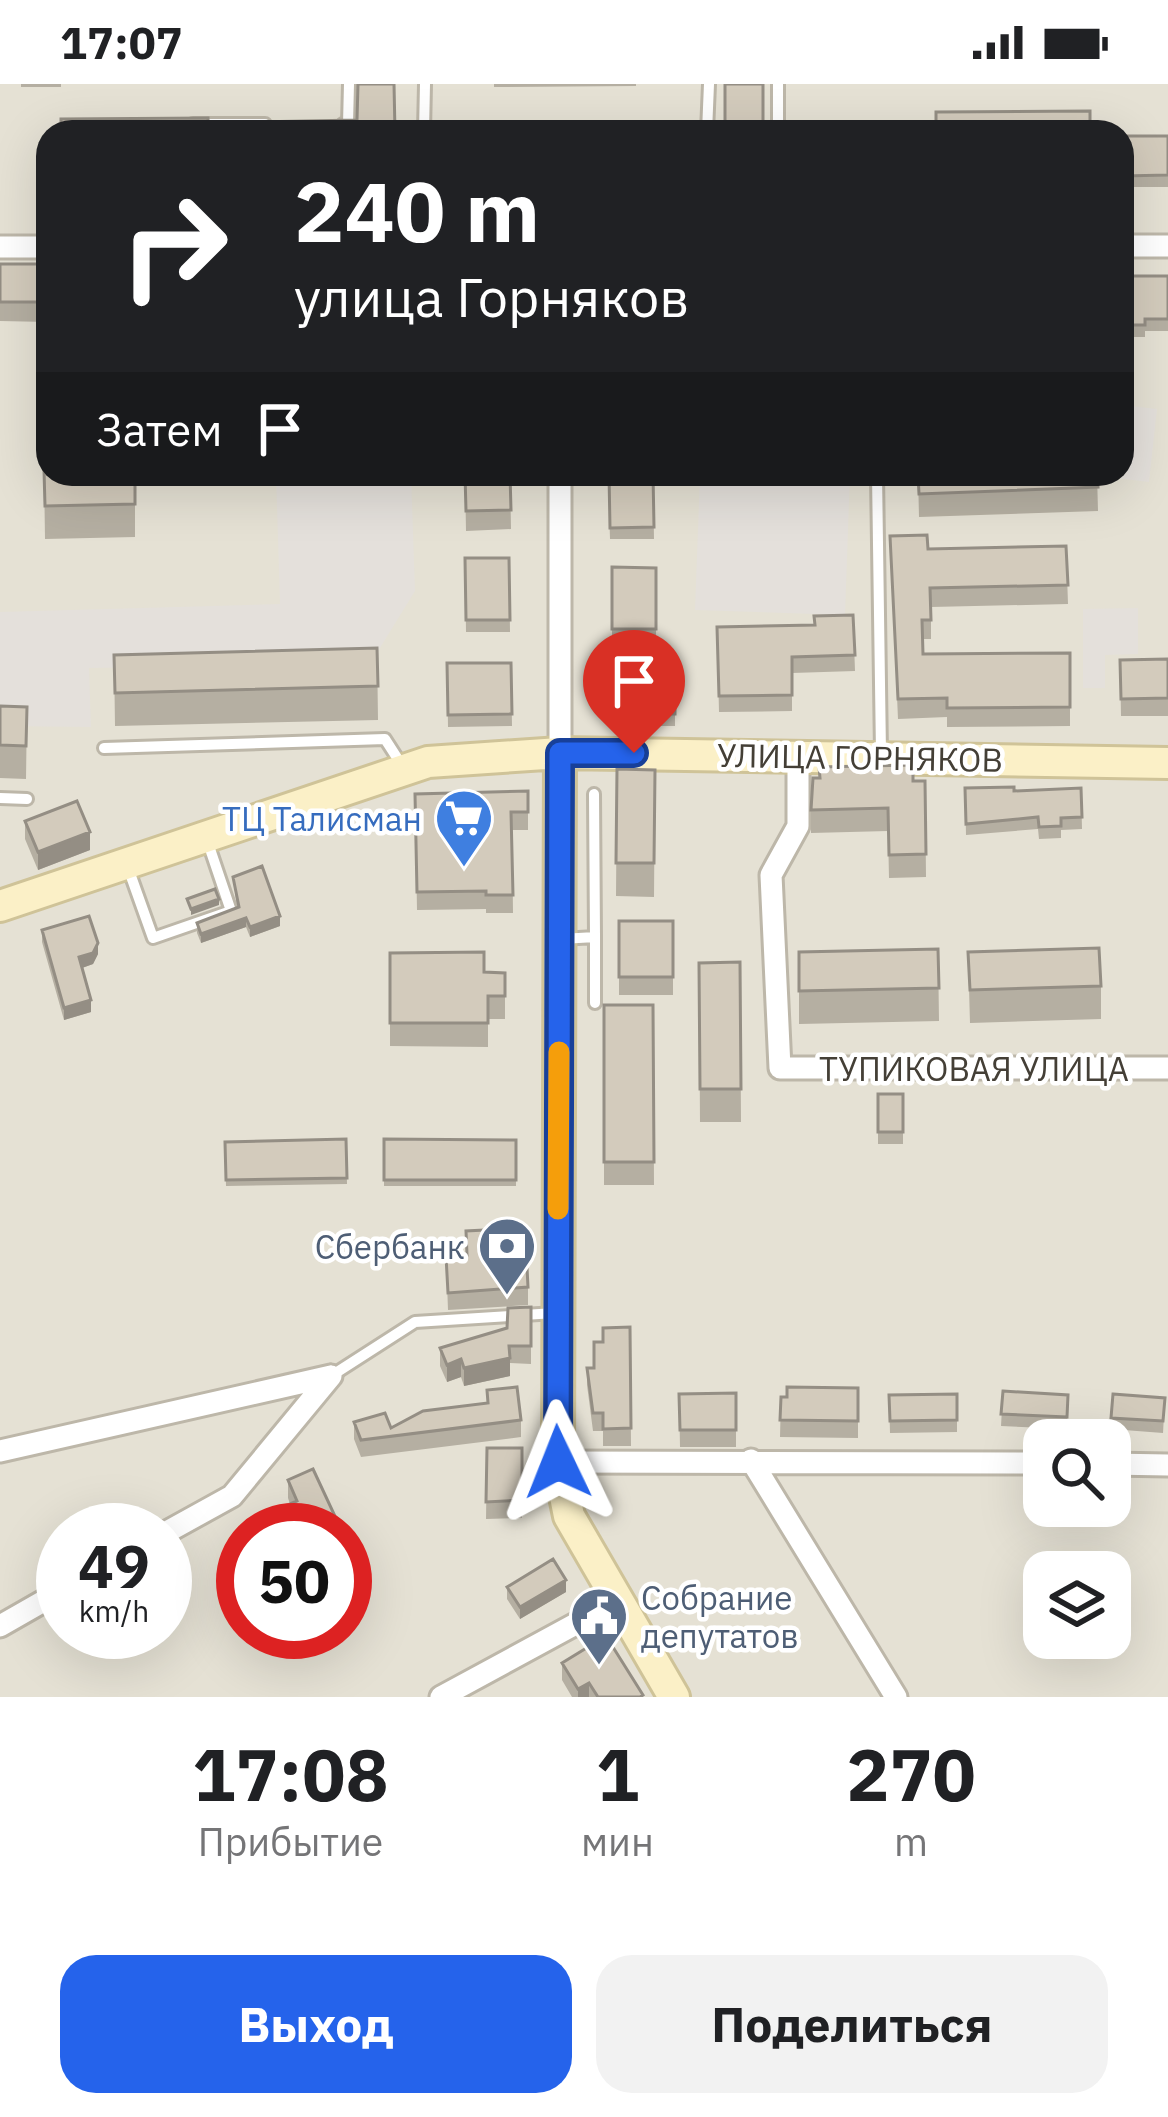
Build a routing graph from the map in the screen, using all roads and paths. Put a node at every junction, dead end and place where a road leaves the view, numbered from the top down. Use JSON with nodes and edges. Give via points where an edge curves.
{"nodes":[{"id":1,"x":349,"y":84,"type":"edge"},
{"id":2,"x":424,"y":84,"type":"edge"},
{"id":3,"x":709,"y":84,"type":"edge"},
{"id":4,"x":778,"y":84,"type":"edge"},
{"id":5,"x":348,"y":120,"type":"edge"},
{"id":6,"x":424,"y":120,"type":"edge"},
{"id":7,"x":708,"y":120,"type":"edge"},
{"id":8,"x":778,"y":120,"type":"edge"},
{"id":9,"x":1134,"y":246,"type":"edge"},
{"id":10,"x":1168,"y":246,"type":"edge"},
{"id":11,"x":0,"y":247,"type":"edge"},
{"id":12,"x":36,"y":247,"type":"edge"},
{"id":13,"x":560,"y":486,"type":"edge"},
{"id":14,"x":877,"y":486,"type":"edge"},
{"id":15,"x":104,"y":748,"type":"dead end"},
{"id":16,"x":560,"y":753,"type":"junction"},
{"id":17,"x":798,"y":756,"type":"junction"},
{"id":18,"x":881,"y":757,"type":"junction"},
{"id":19,"x":1168,"y":763,"type":"edge"},
{"id":20,"x":405,"y":770,"type":"junction"},
{"id":21,"x":594,"y":794,"type":"dead end"},
{"id":22,"x":0,"y":798,"type":"edge"},
{"id":23,"x":27,"y":799,"type":"dead end"},
{"id":24,"x":206,"y":836,"type":"junction"},
{"id":25,"x":126,"y":862,"type":"junction"},
{"id":26,"x":0,"y":906,"type":"edge"},
{"id":27,"x":595,"y":937,"type":"junction"},
{"id":28,"x":559,"y":939,"type":"junction"},
{"id":29,"x":595,"y":1003,"type":"dead end"},
{"id":30,"x":1168,"y":1068,"type":"edge"},
{"id":31,"x":558,"y":1313,"type":"junction"},
{"id":32,"x":332,"y":1376,"type":"junction"},
{"id":33,"x":0,"y":1451,"type":"edge"},
{"id":34,"x":751,"y":1460,"type":"junction"},
{"id":35,"x":558,"y":1462,"type":"junction"},
{"id":36,"x":1023,"y":1463,"type":"edge"},
{"id":37,"x":1131,"y":1464,"type":"edge"},
{"id":38,"x":1168,"y":1465,"type":"edge"},
{"id":39,"x":192,"y":1518,"type":"edge"},
{"id":40,"x":617,"y":1601,"type":"junction"},
{"id":41,"x":36,"y":1605,"type":"edge"},
{"id":42,"x":0,"y":1626,"type":"edge"},
{"id":43,"x":441,"y":1697,"type":"edge"},
{"id":44,"x":674,"y":1697,"type":"edge"},
{"id":45,"x":896,"y":1697,"type":"edge"}],
"edges":[{"from":1,"to":5,"type":"lane"},
{"from":2,"to":6,"type":"lane"},
{"from":3,"to":7,"type":"lane"},
{"from":4,"to":8,"type":"lane"},
{"from":9,"to":10,"type":"street"},
{"from":11,"to":12,"type":"street"},
{"from":13,"to":16,"type":"street"},
{"from":14,"to":18,"type":"lane"},
{"from":15,"to":20,"type":"lane","via":[[385,739]]},
{"from":16,"to":17,"type":"main road","name":"УЛИЦА ГОРНЯКОВ"},
{"from":16,"to":20,"type":"main road","name":"УЛИЦА ГОРНЯКОВ"},
{"from":16,"to":28,"type":"main road"},
{"from":17,"to":18,"type":"main road","name":"УЛИЦА ГОРНЯКОВ"},
{"from":17,"to":30,"type":"street","name":"ТУПИКОВАЯ УЛИЦА","via":[[798,826],[771,875],[780,1068]]},
{"from":18,"to":19,"type":"main road","name":"УЛИЦА ГОРНЯКОВ"},
{"from":20,"to":24,"type":"main road","name":"УЛИЦА ГОРНЯКОВ"},
{"from":21,"to":27,"type":"lane"},
{"from":22,"to":23,"type":"lane"},
{"from":24,"to":25,"type":"main road","name":"УЛИЦА ГОРНЯКОВ"},
{"from":24,"to":25,"type":"lane","via":[[231,911],[153,938]]},
{"from":25,"to":26,"type":"main road","name":"УЛИЦА ГОРНЯКОВ"},
{"from":27,"to":28,"type":"lane"},
{"from":27,"to":29,"type":"lane"},
{"from":28,"to":31,"type":"main road"},
{"from":31,"to":32,"type":"lane","via":[[415,1322]]},
{"from":31,"to":35,"type":"main road"},
{"from":32,"to":33,"type":"street"},
{"from":32,"to":39,"type":"street","via":[[232,1496]]},
{"from":34,"to":35,"type":"street"},
{"from":34,"to":36,"type":"street"},
{"from":34,"to":45,"type":"street"},
{"from":35,"to":40,"type":"main road","via":[[569,1516]]},
{"from":37,"to":38,"type":"street"},
{"from":40,"to":43,"type":"street"},
{"from":40,"to":44,"type":"main road"},
{"from":41,"to":42,"type":"street"}]}
